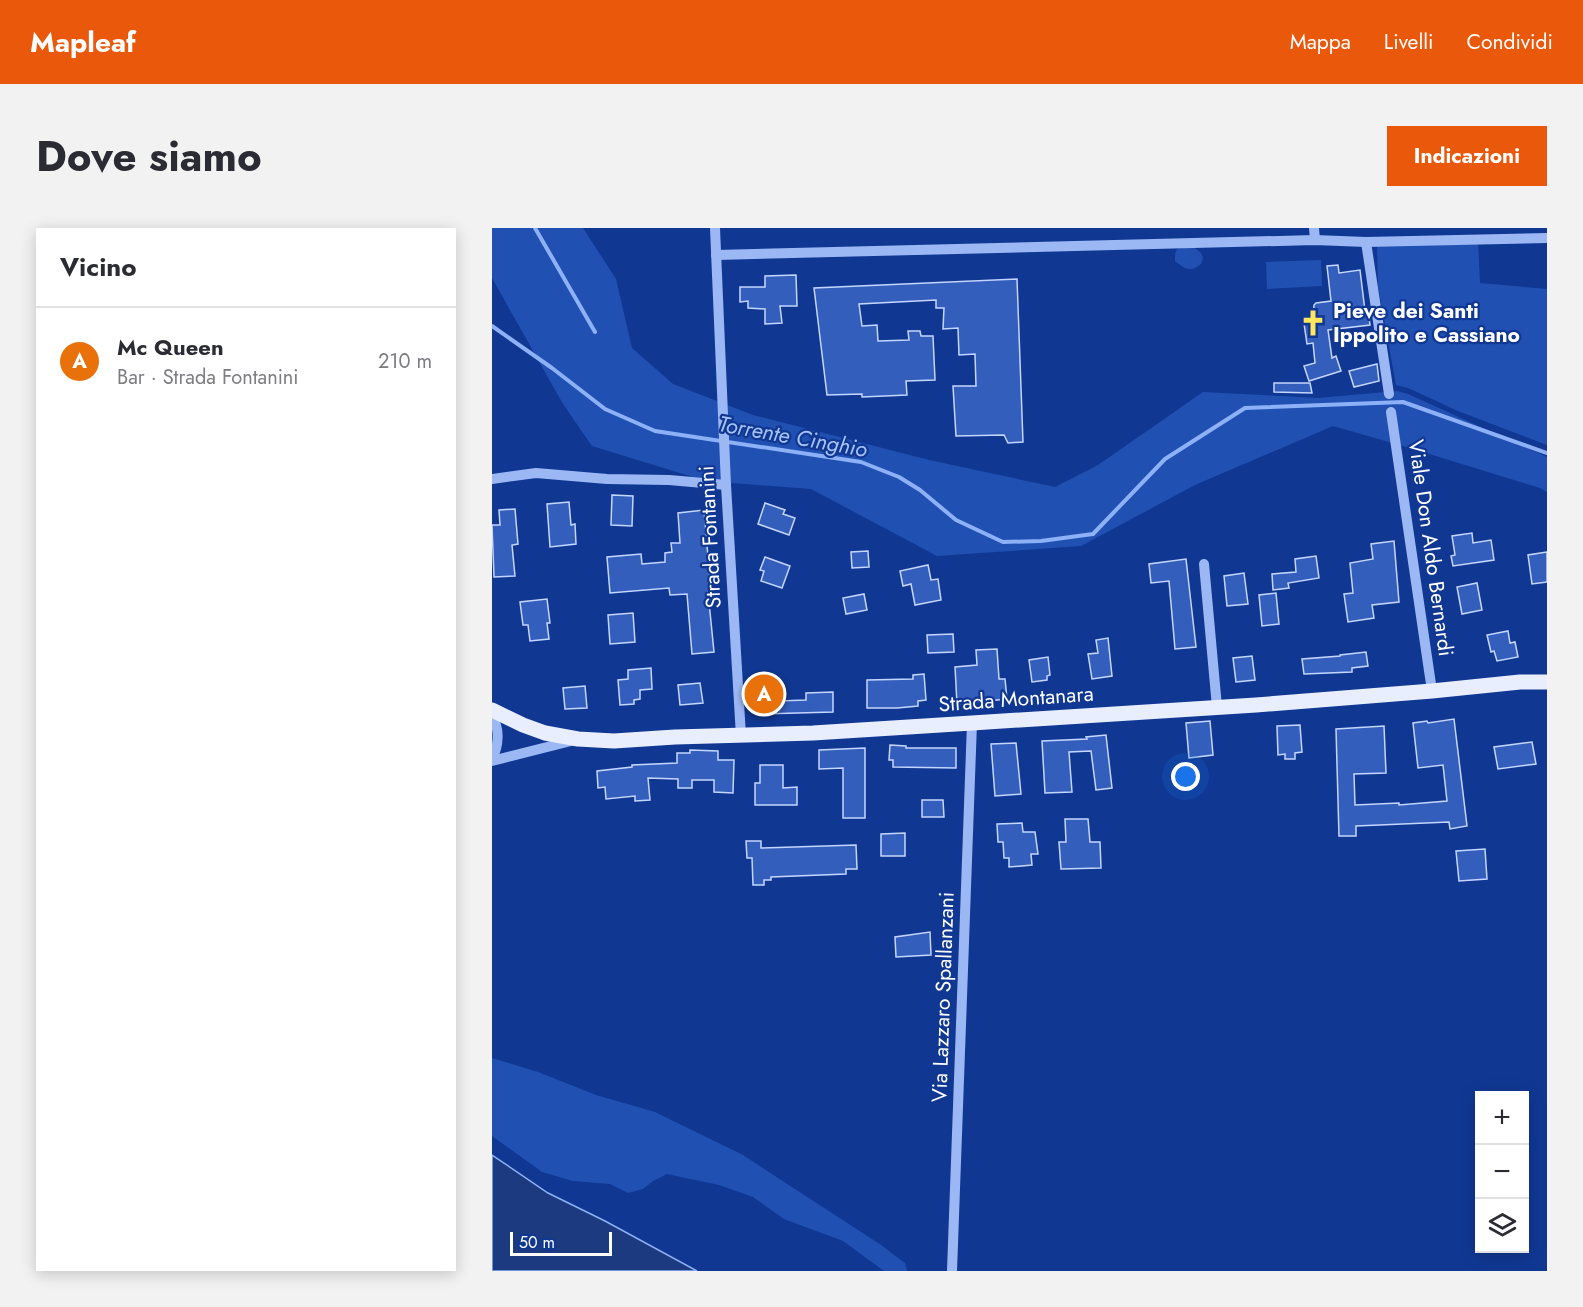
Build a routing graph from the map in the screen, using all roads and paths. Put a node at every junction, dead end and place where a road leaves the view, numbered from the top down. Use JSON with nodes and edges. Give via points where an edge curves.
{"nodes":[{"id":1,"x":715,"y":228,"type":"edge"},
{"id":2,"x":1314,"y":228,"type":"edge"},
{"id":3,"x":1547,"y":238,"type":"edge"},
{"id":4,"x":1315,"y":240,"type":"junction"},
{"id":5,"x":1365,"y":242,"type":"junction"},
{"id":6,"x":716,"y":255,"type":"junction"},
{"id":7,"x":1389,"y":394,"type":"dead end"},
{"id":8,"x":1391,"y":411,"type":"dead end"},
{"id":9,"x":492,"y":479,"type":"edge"},
{"id":10,"x":726,"y":485,"type":"junction"},
{"id":11,"x":1204,"y":564,"type":"dead end"},
{"id":12,"x":1547,"y":682,"type":"edge"},
{"id":13,"x":1432,"y":691,"type":"junction"},
{"id":14,"x":1217,"y":707,"type":"junction"},
{"id":15,"x":492,"y":710,"type":"edge"},
{"id":16,"x":492,"y":717,"type":"edge"},
{"id":17,"x":972,"y":723,"type":"junction"},
{"id":18,"x":741,"y":736,"type":"junction"},
{"id":19,"x":578,"y":739,"type":"junction"},
{"id":20,"x":492,"y":759,"type":"edge"},
{"id":21,"x":952,"y":1271,"type":"edge"}],
"edges":[{"from":1,"to":6,"type":"street","name":"Strada Fontanini"},
{"from":2,"to":4,"type":"street"},
{"from":3,"to":5,"type":"street"},
{"from":4,"to":5,"type":"street"},
{"from":4,"to":6,"type":"street"},
{"from":5,"to":7,"type":"street"},
{"from":6,"to":10,"type":"street","name":"Strada Fontanini"},
{"from":8,"to":13,"type":"street","name":"Viale Don Aldo Bernardi"},
{"from":9,"to":10,"type":"street","via":[[536,473]]},
{"from":10,"to":18,"type":"street","name":"Strada Fontanini"},
{"from":11,"to":14,"type":"street"},
{"from":12,"to":13,"type":"main road","name":"Strada Montanara"},
{"from":13,"to":14,"type":"main road","name":"Strada Montanara"},
{"from":14,"to":17,"type":"main road","name":"Strada Montanara"},
{"from":15,"to":19,"type":"main road","name":"Strada Montanara","via":[[545,733]]},
{"from":16,"to":20,"type":"street","via":[[498,738]]},
{"from":17,"to":18,"type":"main road","name":"Strada Montanara"},
{"from":17,"to":21,"type":"street","name":"Via Lazzaro Spallanzani"},
{"from":18,"to":19,"type":"main road","name":"Strada Montanara"},
{"from":19,"to":20,"type":"street"}]}
